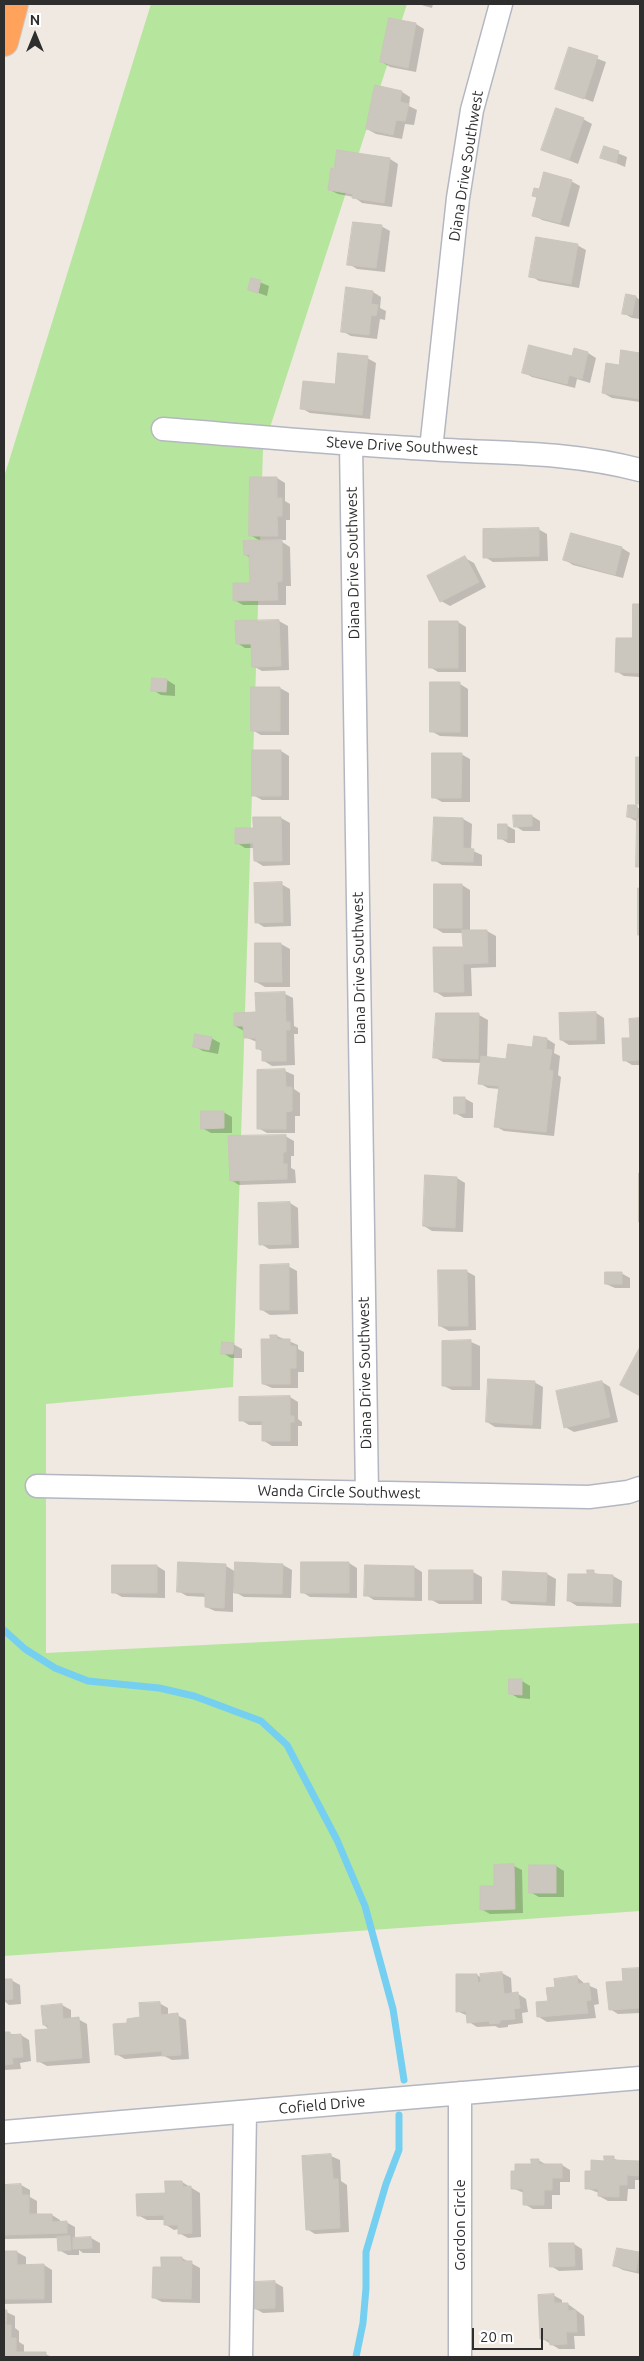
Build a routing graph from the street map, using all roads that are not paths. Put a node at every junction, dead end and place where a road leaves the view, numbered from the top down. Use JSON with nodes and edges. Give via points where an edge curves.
{"nodes":[{"id":1,"x":14,"y":4,"type":"edge"},
{"id":2,"x":501,"y":4,"type":"edge"},
{"id":3,"x":4,"y":42,"type":"edge"},
{"id":4,"x":163,"y":429,"type":"dead end"},
{"id":5,"x":351,"y":444,"type":"junction"},
{"id":6,"x":431,"y":449,"type":"junction"},
{"id":7,"x":640,"y":470,"type":"edge"},
{"id":8,"x":37,"y":1486,"type":"dead end"},
{"id":9,"x":640,"y":1488,"type":"edge"},
{"id":10,"x":367,"y":1493,"type":"junction"},
{"id":11,"x":640,"y":2078,"type":"edge"},
{"id":12,"x":460,"y":2093,"type":"junction"},
{"id":13,"x":245,"y":2112,"type":"junction"},
{"id":14,"x":4,"y":2132,"type":"edge"},
{"id":15,"x":241,"y":2357,"type":"edge"},
{"id":16,"x":460,"y":2357,"type":"edge"}],
"edges":[{"from":1,"to":3,"type":"highway"},
{"from":2,"to":6,"type":"street","name":"Diana Drive Southwest","via":[[472,110],[458,198]]},
{"from":4,"to":5,"type":"street","name":"Steve Drive Southwest"},
{"from":5,"to":6,"type":"street","name":"Steve Drive Southwest"},
{"from":5,"to":10,"type":"street","name":"Diana Drive Southwest"},
{"from":6,"to":7,"type":"street","name":"Steve Drive Southwest","via":[[546,453],[607,461]]},
{"from":8,"to":10,"type":"street","name":"Wanda Circle Southwest"},
{"from":9,"to":10,"type":"street","name":"Wanda Circle Southwest","via":[[588,1497]]},
{"from":11,"to":12,"type":"street","name":"Cofield Drive"},
{"from":12,"to":13,"type":"street","name":"Cofield Drive"},
{"from":12,"to":16,"type":"street","name":"Gordon Circle"},
{"from":13,"to":14,"type":"street","name":"Cofield Drive"},
{"from":13,"to":15,"type":"street"}]}
